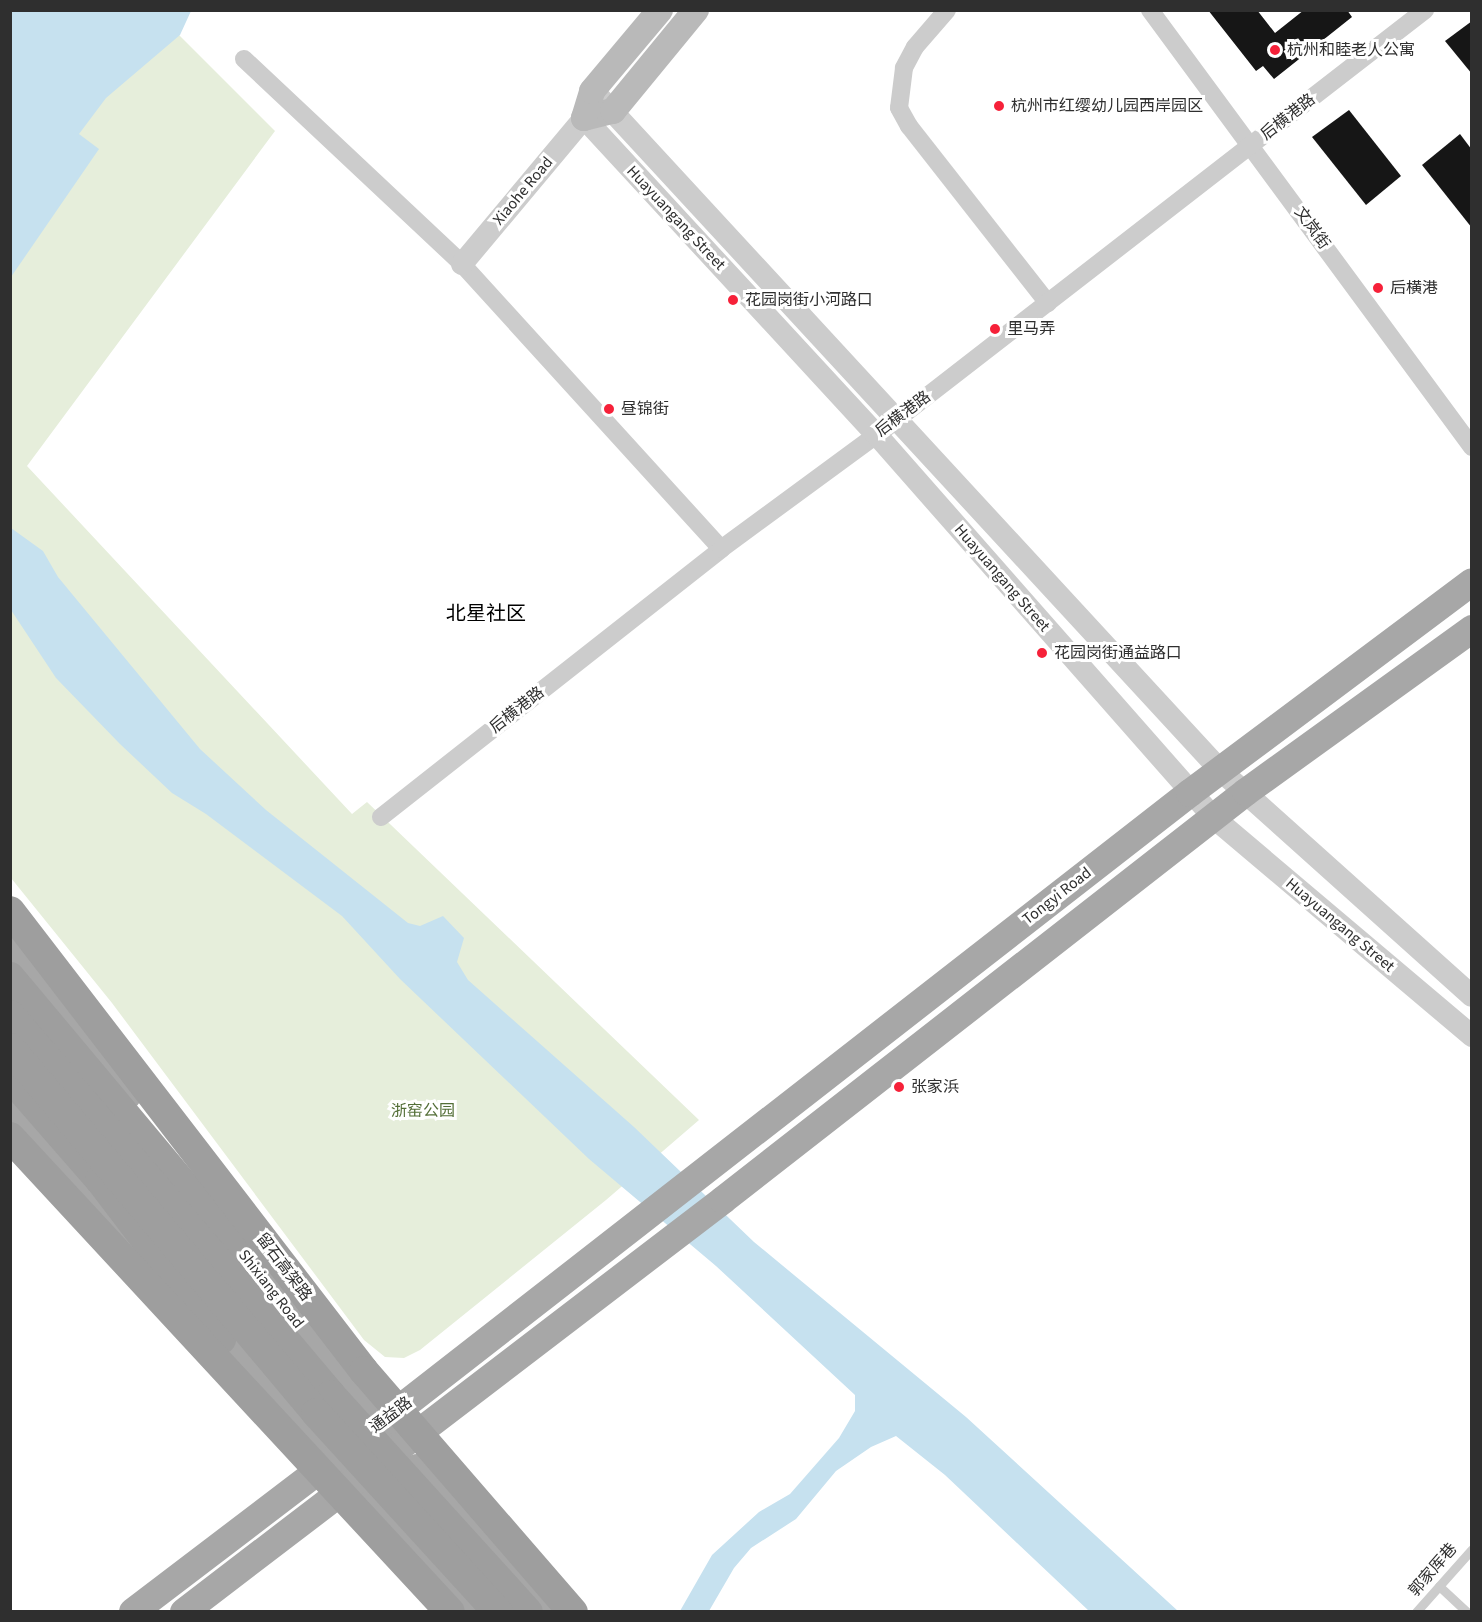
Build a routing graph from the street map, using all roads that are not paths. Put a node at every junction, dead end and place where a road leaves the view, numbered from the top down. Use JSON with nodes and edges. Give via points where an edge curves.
{"nodes":[{"id":1,"x":660,"y":10,"type":"edge"},
{"id":2,"x":696,"y":10,"type":"edge"},
{"id":3,"x":947,"y":10,"type":"edge"},
{"id":4,"x":1150,"y":10,"type":"edge"},
{"id":5,"x":1425,"y":10,"type":"edge"},
{"id":6,"x":244,"y":59,"type":"dead end"},
{"id":7,"x":592,"y":91,"type":"junction"},
{"id":8,"x":613,"y":111,"type":"junction"},
{"id":9,"x":584,"y":118,"type":"junction"},
{"id":10,"x":1251,"y":145,"type":"junction"},
{"id":11,"x":462,"y":264,"type":"junction"},
{"id":12,"x":1048,"y":303,"type":"junction"},
{"id":13,"x":895,"y":421,"type":"junction"},
{"id":14,"x":876,"y":434,"type":"junction"},
{"id":15,"x":1472,"y":447,"type":"edge"},
{"id":16,"x":721,"y":549,"type":"junction"},
{"id":17,"x":1472,"y":582,"type":"edge"},
{"id":18,"x":1472,"y":628,"type":"edge"},
{"id":19,"x":1221,"y":771,"type":"junction"},
{"id":20,"x":1246,"y":792,"type":"junction"},
{"id":21,"x":1190,"y":793,"type":"junction"},
{"id":22,"x":381,"y":817,"type":"dead end"},
{"id":23,"x":1214,"y":818,"type":"junction"},
{"id":24,"x":10,"y":911,"type":"edge"},
{"id":25,"x":10,"y":950,"type":"edge"},
{"id":26,"x":10,"y":977,"type":"edge"},
{"id":27,"x":1472,"y":996,"type":"edge"},
{"id":28,"x":10,"y":1015,"type":"edge"},
{"id":29,"x":1472,"y":1036,"type":"edge"},
{"id":30,"x":10,"y":1048,"type":"edge"},
{"id":31,"x":10,"y":1077,"type":"edge"},
{"id":32,"x":10,"y":1110,"type":"edge"},
{"id":33,"x":10,"y":1137,"type":"edge"},
{"id":34,"x":646,"y":1215,"type":"joint"},
{"id":35,"x":670,"y":1240,"type":"joint"},
{"id":36,"x":251,"y":1265,"type":"junction"},
{"id":37,"x":221,"y":1339,"type":"junction"},
{"id":38,"x":388,"y":1435,"type":"junction"},
{"id":39,"x":331,"y":1459,"type":"junction"},
{"id":40,"x":351,"y":1481,"type":"junction"},
{"id":41,"x":1472,"y":1549,"type":"edge"},
{"id":42,"x":1439,"y":1586,"type":"junction"},
{"id":43,"x":133,"y":1611,"type":"edge"},
{"id":44,"x":183,"y":1611,"type":"edge"},
{"id":45,"x":450,"y":1611,"type":"edge"},
{"id":46,"x":473,"y":1611,"type":"edge"},
{"id":47,"x":498,"y":1611,"type":"edge"},
{"id":48,"x":528,"y":1611,"type":"edge"},
{"id":49,"x":552,"y":1611,"type":"edge"},
{"id":50,"x":573,"y":1611,"type":"edge"},
{"id":51,"x":1416,"y":1611,"type":"edge"},
{"id":52,"x":1467,"y":1611,"type":"edge"}],
"edges":[{"from":1,"to":7,"type":"main road","name":"Xiaohe Road"},
{"from":2,"to":8,"type":"main road"},
{"from":3,"to":12,"type":"street","via":[[915,46],[904,68],[899,108]]},
{"from":4,"to":10,"type":"street","name":"文岚街"},
{"from":5,"to":10,"type":"street","name":"后横港路"},
{"from":6,"to":11,"type":"street"},
{"from":7,"to":8,"type":"street","name":"Huayuangang Street"},
{"from":7,"to":9,"type":"main road","name":"Xiaohe Road"},
{"from":8,"to":9,"type":"main road"},
{"from":8,"to":13,"type":"street","name":"Huayuangang Street"},
{"from":9,"to":11,"type":"street","name":"Xiaohe Road"},
{"from":9,"to":14,"type":"street","name":"Huayuangang Street"},
{"from":10,"to":12,"type":"street","name":"后横港路"},
{"from":10,"to":15,"type":"street","name":"文岚街"},
{"from":11,"to":16,"type":"street"},
{"from":12,"to":13,"type":"street","name":"后横港路"},
{"from":13,"to":14,"type":"street","name":"后横港路"},
{"from":13,"to":19,"type":"street","name":"Huayuangang Street"},
{"from":14,"to":16,"type":"street","name":"后横港路"},
{"from":14,"to":21,"type":"street","name":"Huayuangang Street"},
{"from":16,"to":22,"type":"street","name":"后横港路"},
{"from":17,"to":19,"type":"main road","name":"Tongyi Road"},
{"from":18,"to":20,"type":"main road","name":"Tongyi Road"},
{"from":19,"to":20,"type":"street","name":"Huayuangang Street"},
{"from":19,"to":21,"type":"main road","name":"Tongyi Road"},
{"from":20,"to":23,"type":"main road","name":"Tongyi Road"},
{"from":20,"to":27,"type":"street","name":"Huayuangang Street"},
{"from":21,"to":23,"type":"street","name":"Huayuangang Street"},
{"from":21,"to":34,"type":"main road","name":"Tongyi Road"},
{"from":23,"to":29,"type":"street","name":"Huayuangang Street"},
{"from":23,"to":35,"type":"main road","name":"Tongyi Road"},
{"from":24,"to":50,"type":"highway","name":"留石高架路","bridge":true,"via":[[364,1371]]},
{"from":25,"to":36,"type":"main road","name":"Shixiang Road","via":[[76,1028]]},
{"from":26,"to":36,"type":"highway"},
{"from":28,"to":48,"type":"highway","bridge":true,"via":[[331,1395]]},
{"from":30,"to":47,"type":"highway","bridge":true,"via":[[316,1413]]},
{"from":31,"to":37,"type":"highway","via":[[100,1180]]},
{"from":32,"to":37,"type":"main road"},
{"from":33,"to":45,"type":"highway","bridge":true},
{"from":34,"to":38,"type":"main road","name":"通益路"},
{"from":35,"to":38,"type":"main road","name":"通益路"},
{"from":36,"to":38,"type":"main road","name":"Shixiang Road"},
{"from":37,"to":39,"type":"main road"},
{"from":38,"to":39,"type":"main road","name":"通益路"},
{"from":38,"to":40,"type":"main road","name":"通益路"},
{"from":38,"to":49,"type":"main road","name":"Shixiang Road"},
{"from":39,"to":40,"type":"main road"},
{"from":39,"to":43,"type":"main road","name":"通益路"},
{"from":40,"to":44,"type":"main road","name":"通益路"},
{"from":40,"to":46,"type":"main road"},
{"from":41,"to":42,"type":"lane","name":"郭家厍巷"},
{"from":42,"to":51,"type":"lane","name":"郭家厍巷"},
{"from":42,"to":52,"type":"lane"}]}
